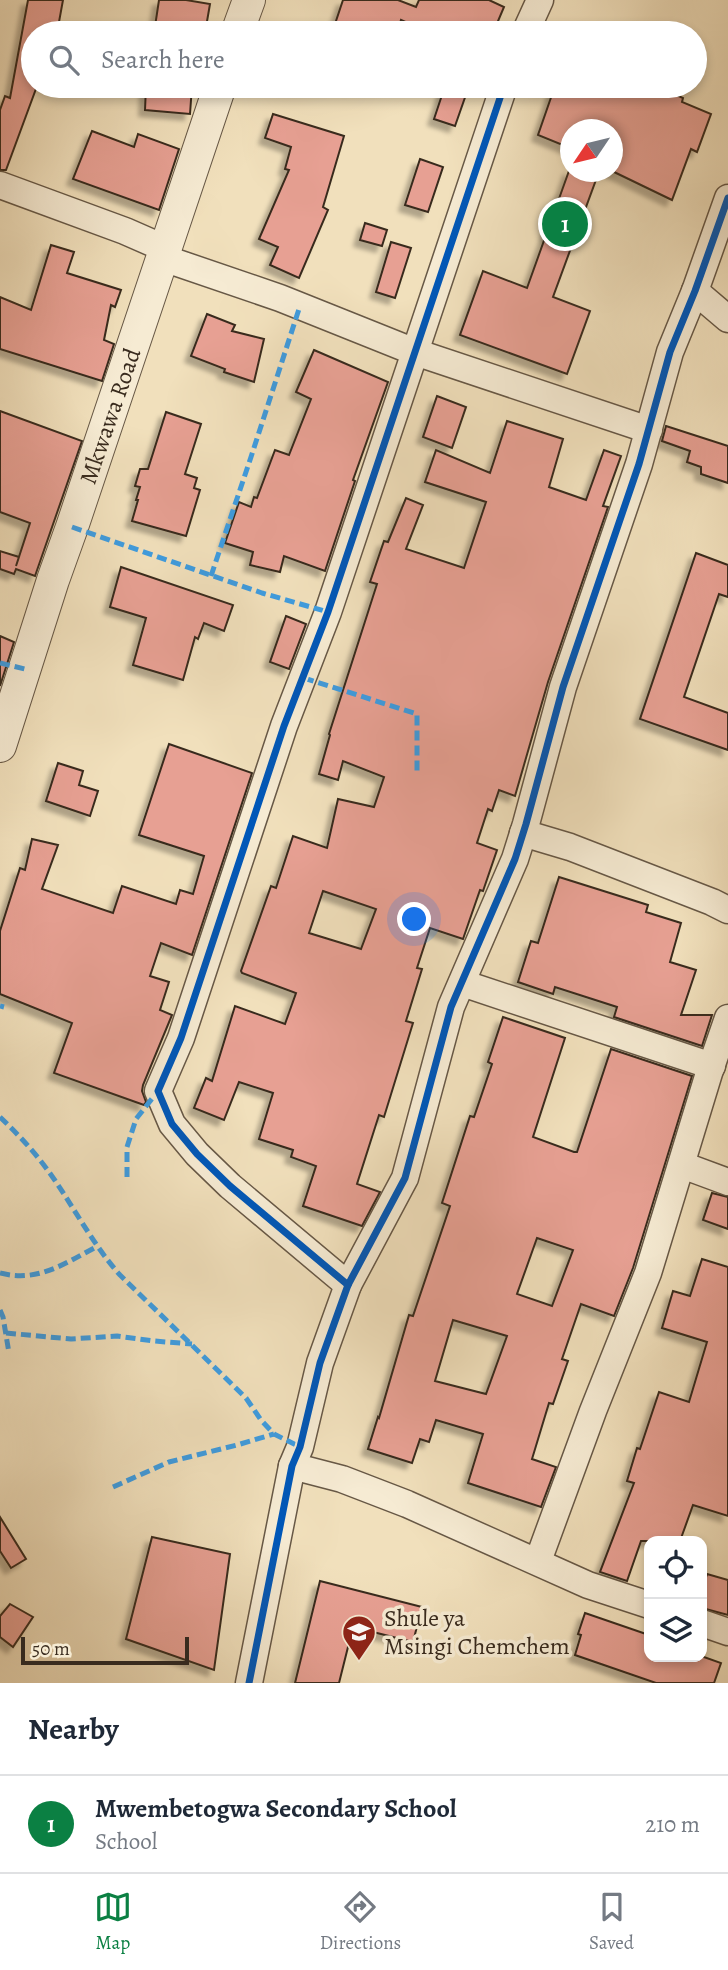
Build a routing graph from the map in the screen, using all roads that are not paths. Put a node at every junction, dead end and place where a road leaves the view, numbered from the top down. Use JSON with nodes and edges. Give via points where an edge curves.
{"nodes":[{"id":1,"x":249,"y":0,"type":"edge"},
{"id":2,"x":540,"y":0,"type":"edge"},
{"id":3,"x":241,"y":21,"type":"edge"},
{"id":4,"x":530,"y":21,"type":"edge"},
{"id":5,"x":216,"y":98,"type":"edge"},
{"id":6,"x":500,"y":98,"type":"edge"},
{"id":7,"x":0,"y":185,"type":"edge"},
{"id":8,"x":728,"y":198,"type":"edge"},
{"id":9,"x":164,"y":253,"type":"junction"},
{"id":10,"x":695,"y":291,"type":"junction"},
{"id":11,"x":728,"y":319,"type":"edge"},
{"id":12,"x":415,"y":352,"type":"junction"},
{"id":13,"x":649,"y":430,"type":"junction"},
{"id":14,"x":0,"y":746,"type":"edge"},
{"id":15,"x":523,"y":833,"type":"junction"},
{"id":16,"x":728,"y":910,"type":"edge"},
{"id":17,"x":462,"y":983,"type":"junction"},
{"id":18,"x":728,"y":1018,"type":"edge"},
{"id":19,"x":712,"y":1066,"type":"junction"},
{"id":20,"x":682,"y":1165,"type":"junction"},
{"id":21,"x":728,"y":1182,"type":"edge"},
{"id":22,"x":348,"y":1285,"type":"junction"},
{"id":23,"x":292,"y":1466,"type":"junction"},
{"id":24,"x":538,"y":1561,"type":"junction"},
{"id":25,"x":644,"y":1603,"type":"edge"},
{"id":26,"x":707,"y":1625,"type":"edge"},
{"id":27,"x":728,"y":1632,"type":"edge"},
{"id":28,"x":248,"y":1683,"type":"edge"}],
"edges":[{"from":1,"to":3,"type":"street"},
{"from":2,"to":4,"type":"street"},
{"from":5,"to":9,"type":"street","name":"Mkwawa Road"},
{"from":6,"to":12,"type":"street"},
{"from":7,"to":9,"type":"street","via":[[125,231]]},
{"from":8,"to":10,"type":"street"},
{"from":9,"to":12,"type":"street"},
{"from":9,"to":14,"type":"street","name":"Mkwawa Road"},
{"from":10,"to":11,"type":"street"},
{"from":10,"to":13,"type":"street","via":[[670,352]]},
{"from":12,"to":13,"type":"street"},
{"from":12,"to":22,"type":"street","via":[[181,1038],[158,1091],[172,1124],[197,1154]]},
{"from":13,"to":15,"type":"street","via":[[563,687]]},
{"from":15,"to":16,"type":"street"},
{"from":15,"to":17,"type":"street"},
{"from":17,"to":19,"type":"street"},
{"from":17,"to":22,"type":"street","via":[[451,1007],[405,1178]]},
{"from":18,"to":19,"type":"street"},
{"from":19,"to":20,"type":"street"},
{"from":20,"to":21,"type":"street"},
{"from":20,"to":24,"type":"street","via":[[648,1273]]},
{"from":22,"to":23,"type":"street","via":[[320,1363]]},
{"from":23,"to":24,"type":"street","via":[[407,1504]]},
{"from":23,"to":28,"type":"street"},
{"from":24,"to":25,"type":"street","via":[[588,1585]]},
{"from":26,"to":27,"type":"street"}]}
